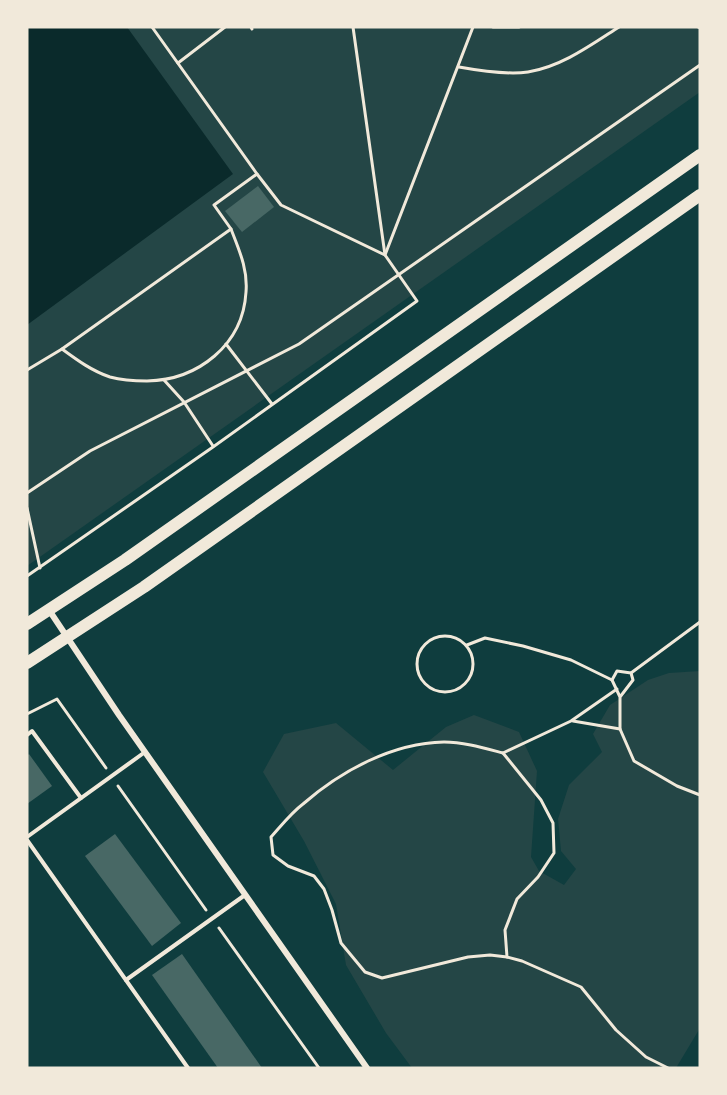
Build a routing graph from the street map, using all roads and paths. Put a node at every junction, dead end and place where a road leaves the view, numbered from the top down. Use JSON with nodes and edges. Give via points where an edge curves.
{"nodes":[{"id":1,"x":152,"y":27,"type":"edge"},
{"id":2,"x":225,"y":27,"type":"edge"},
{"id":3,"x":353,"y":27,"type":"edge"},
{"id":4,"x":473,"y":27,"type":"edge"},
{"id":5,"x":493,"y":27,"type":"edge"},
{"id":6,"x":519,"y":27,"type":"edge"},
{"id":7,"x":619,"y":27,"type":"edge"},
{"id":8,"x":178,"y":63,"type":"junction"},
{"id":9,"x":700,"y":65,"type":"edge"},
{"id":10,"x":459,"y":67,"type":"junction"},
{"id":11,"x":700,"y":155,"type":"edge"},
{"id":12,"x":257,"y":174,"type":"junction"},
{"id":13,"x":700,"y":195,"type":"edge"},
{"id":14,"x":231,"y":229,"type":"junction"},
{"id":15,"x":386,"y":255,"type":"junction"},
{"id":16,"x":399,"y":274,"type":"junction"},
{"id":17,"x":226,"y":344,"type":"junction"},
{"id":18,"x":62,"y":349,"type":"junction"},
{"id":19,"x":27,"y":370,"type":"edge"},
{"id":20,"x":248,"y":371,"type":"junction"},
{"id":21,"x":164,"y":380,"type":"junction"},
{"id":22,"x":184,"y":402,"type":"junction"},
{"id":23,"x":272,"y":405,"type":"junction"},
{"id":24,"x":213,"y":447,"type":"junction"},
{"id":25,"x":27,"y":493,"type":"edge"},
{"id":26,"x":27,"y":508,"type":"edge"},
{"id":27,"x":40,"y":568,"type":"junction"},
{"id":28,"x":27,"y":576,"type":"edge"},
{"id":29,"x":50,"y":610,"type":"junction"},
{"id":30,"x":700,"y":622,"type":"edge"},
{"id":31,"x":27,"y":624,"type":"edge"},
{"id":32,"x":68,"y":638,"type":"junction"},
{"id":33,"x":466,"y":645,"type":"junction"},
{"id":34,"x":27,"y":663,"type":"edge"},
{"id":35,"x":631,"y":673,"type":"junction"},
{"id":36,"x":612,"y":680,"type":"junction"},
{"id":37,"x":617,"y":689,"type":"junction"},
{"id":38,"x":620,"y":698,"type":"junction"},
{"id":39,"x":27,"y":714,"type":"edge"},
{"id":40,"x":571,"y":721,"type":"junction"},
{"id":41,"x":620,"y":729,"type":"junction"},
{"id":42,"x":27,"y":735,"type":"edge"},
{"id":43,"x":145,"y":753,"type":"junction"},
{"id":44,"x":503,"y":753,"type":"junction"},
{"id":45,"x":112,"y":777,"type":"junction"},
{"id":46,"x":700,"y":795,"type":"edge"},
{"id":47,"x":81,"y":799,"type":"junction"},
{"id":48,"x":27,"y":839,"type":"edge"},
{"id":49,"x":246,"y":894,"type":"junction"},
{"id":50,"x":212,"y":918,"type":"junction"},
{"id":51,"x":507,"y":957,"type":"junction"},
{"id":52,"x":126,"y":980,"type":"junction"},
{"id":53,"x":188,"y":1068,"type":"edge"},
{"id":54,"x":319,"y":1068,"type":"edge"},
{"id":55,"x":367,"y":1068,"type":"edge"},
{"id":56,"x":668,"y":1068,"type":"edge"}],
"edges":[{"from":1,"to":8,"type":"path"},
{"from":2,"to":8,"type":"path"},
{"from":3,"to":15,"type":"path"},
{"from":4,"to":10,"type":"path"},
{"from":5,"to":6,"type":"path"},
{"from":7,"to":10,"type":"path","via":[[577,54],[528,72]]},
{"from":8,"to":12,"type":"path"},
{"from":9,"to":16,"type":"path"},
{"from":10,"to":15,"type":"path"},
{"from":11,"to":29,"type":"main road"},
{"from":12,"to":14,"type":"path","via":[[214,205]]},
{"from":12,"to":15,"type":"path","via":[[281,205]]},
{"from":13,"to":32,"type":"main road"},
{"from":14,"to":17,"type":"path","via":[[244,261],[246,291],[241,321]]},
{"from":14,"to":18,"type":"path"},
{"from":15,"to":16,"type":"path"},
{"from":16,"to":20,"type":"path","via":[[299,344]]},
{"from":16,"to":23,"type":"path","via":[[417,301]]},
{"from":17,"to":20,"type":"path"},
{"from":17,"to":21,"type":"path","via":[[191,372]]},
{"from":18,"to":19,"type":"path"},
{"from":18,"to":21,"type":"path","via":[[87,367],[112,378]]},
{"from":20,"to":22,"type":"path"},
{"from":20,"to":23,"type":"path"},
{"from":21,"to":22,"type":"path"},
{"from":22,"to":24,"type":"path"},
{"from":22,"to":25,"type":"path","via":[[90,451]]},
{"from":23,"to":24,"type":"path"},
{"from":24,"to":27,"type":"path"},
{"from":26,"to":27,"type":"path"},
{"from":27,"to":28,"type":"path"},
{"from":29,"to":31,"type":"main road"},
{"from":29,"to":32,"type":"street"},
{"from":30,"to":35,"type":"path"},
{"from":32,"to":34,"type":"main road"},
{"from":32,"to":43,"type":"street"},
{"from":33,"to":33,"type":"path","via":[[446,635],[424,644],[416,665],[426,685],[447,692],[466,683],[473,665]]},
{"from":33,"to":36,"type":"path","via":[[485,638],[523,646],[571,660]]},
{"from":35,"to":36,"type":"path","via":[[617,671]]},
{"from":35,"to":38,"type":"path","via":[[633,680]]},
{"from":36,"to":37,"type":"path"},
{"from":37,"to":38,"type":"path"},
{"from":37,"to":40,"type":"path"},
{"from":38,"to":41,"type":"path"},
{"from":39,"to":45,"type":"path","via":[[57,699]]},
{"from":40,"to":41,"type":"path"},
{"from":40,"to":44,"type":"path"},
{"from":41,"to":46,"type":"path","via":[[633,761]]},
{"from":42,"to":47,"type":"lane","via":[[32,731]]},
{"from":43,"to":45,"type":"lane"},
{"from":43,"to":49,"type":"street"},
{"from":44,"to":51,"type":"path","via":[[541,800],[553,823],[554,853],[517,899],[505,930]]},
{"from":44,"to":51,"type":"path","via":[[444,742],[402,747],[339,776],[301,805],[271,837],[273,855],[314,876],[324,889],[341,943],[365,972],[382,978],[468,957]]},
{"from":45,"to":47,"type":"lane"},
{"from":45,"to":50,"type":"path"},
{"from":47,"to":48,"type":"lane"},
{"from":48,"to":52,"type":"lane"},
{"from":49,"to":50,"type":"lane"},
{"from":49,"to":55,"type":"street"},
{"from":50,"to":52,"type":"lane"},
{"from":50,"to":54,"type":"path"},
{"from":51,"to":56,"type":"path","via":[[581,987],[616,1030],[646,1057]]},
{"from":52,"to":53,"type":"lane"}]}
